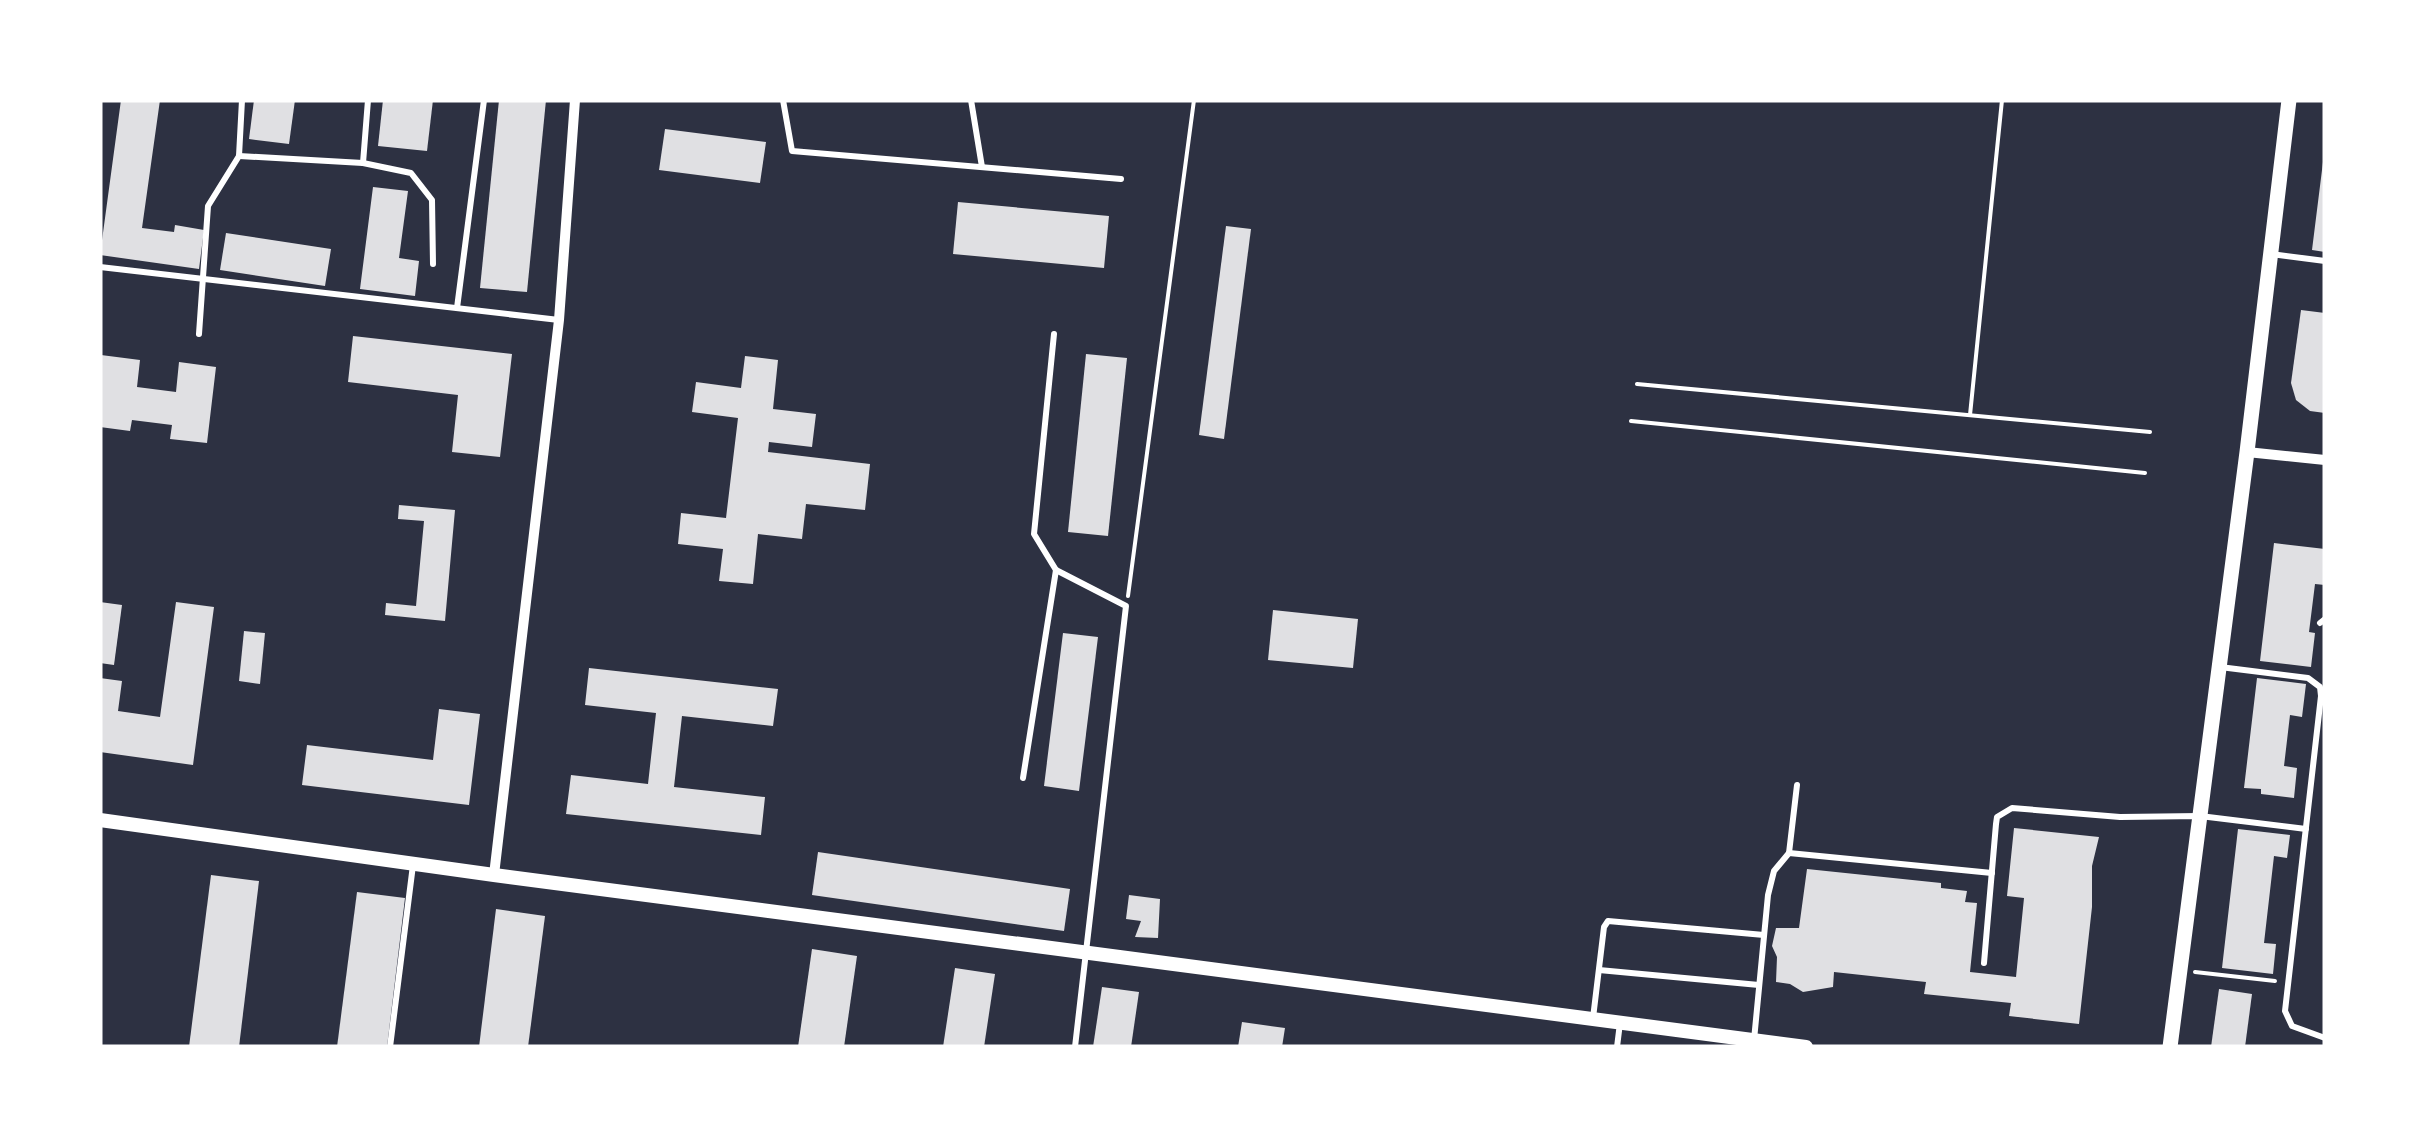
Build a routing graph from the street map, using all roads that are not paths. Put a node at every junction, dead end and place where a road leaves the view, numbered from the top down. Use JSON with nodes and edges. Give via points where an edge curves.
{"nodes":[{"id":1,"x":242,"y":100,"type":"edge"},
{"id":2,"x":368,"y":100,"type":"edge"},
{"id":3,"x":484,"y":100,"type":"edge"},
{"id":4,"x":575,"y":100,"type":"edge"},
{"id":5,"x":783,"y":100,"type":"edge"},
{"id":6,"x":971,"y":100,"type":"edge"},
{"id":7,"x":2289,"y":100,"type":"edge"},
{"id":8,"x":239,"y":156,"type":"junction"},
{"id":9,"x":363,"y":163,"type":"junction"},
{"id":10,"x":982,"y":168,"type":"junction"},
{"id":11,"x":1121,"y":179,"type":"dead end"},
{"id":12,"x":2270,"y":254,"type":"junction"},
{"id":13,"x":2325,"y":261,"type":"edge"},
{"id":14,"x":433,"y":264,"type":"dead end"},
{"id":15,"x":100,"y":267,"type":"edge"},
{"id":16,"x":203,"y":279,"type":"junction"},
{"id":17,"x":457,"y":308,"type":"junction"},
{"id":18,"x":559,"y":320,"type":"junction"},
{"id":19,"x":199,"y":334,"type":"dead end"},
{"id":20,"x":1054,"y":334,"type":"dead end"},
{"id":21,"x":2248,"y":452,"type":"junction"},
{"id":22,"x":2325,"y":460,"type":"edge"},
{"id":23,"x":1056,"y":570,"type":"junction"},
{"id":24,"x":2219,"y":667,"type":"junction"},
{"id":25,"x":1023,"y":778,"type":"dead end"},
{"id":26,"x":1797,"y":785,"type":"dead end"},
{"id":27,"x":2200,"y":816,"type":"junction"},
{"id":28,"x":100,"y":820,"type":"edge"},
{"id":29,"x":2306,"y":829,"type":"junction"},
{"id":30,"x":1789,"y":853,"type":"junction"},
{"id":31,"x":413,"y":864,"type":"junction"},
{"id":32,"x":1992,"y":873,"type":"junction"},
{"id":33,"x":494,"y":876,"type":"junction"},
{"id":34,"x":1764,"y":935,"type":"junction"},
{"id":35,"x":1088,"y":953,"type":"junction"},
{"id":36,"x":1984,"y":962,"type":"dead end"},
{"id":37,"x":1599,"y":970,"type":"junction"},
{"id":38,"x":1759,"y":985,"type":"junction"},
{"id":39,"x":1593,"y":1019,"type":"junction"},
{"id":40,"x":1620,"y":1023,"type":"junction"},
{"id":41,"x":2325,"y":1038,"type":"edge"},
{"id":42,"x":1754,"y":1040,"type":"junction"},
{"id":43,"x":390,"y":1047,"type":"edge"},
{"id":44,"x":1075,"y":1047,"type":"edge"},
{"id":45,"x":1616,"y":1047,"type":"edge"},
{"id":46,"x":1806,"y":1047,"type":"edge"},
{"id":47,"x":2170,"y":1047,"type":"edge"}],
"edges":[{"from":1,"to":8,"type":"lane"},
{"from":2,"to":9,"type":"lane"},
{"from":3,"to":17,"type":"lane"},
{"from":4,"to":18,"type":"street"},
{"from":5,"to":10,"type":"lane","via":[[792,152]]},
{"from":6,"to":10,"type":"lane"},
{"from":7,"to":12,"type":"main road"},
{"from":8,"to":9,"type":"lane"},
{"from":8,"to":16,"type":"lane","via":[[208,206]]},
{"from":9,"to":14,"type":"lane","via":[[411,173],[432,200]]},
{"from":10,"to":11,"type":"lane"},
{"from":12,"to":13,"type":"lane"},
{"from":12,"to":21,"type":"main road"},
{"from":15,"to":16,"type":"lane"},
{"from":16,"to":17,"type":"lane"},
{"from":16,"to":19,"type":"lane"},
{"from":17,"to":18,"type":"lane"},
{"from":18,"to":33,"type":"street"},
{"from":20,"to":23,"type":"lane","via":[[1034,534]]},
{"from":21,"to":22,"type":"street"},
{"from":21,"to":24,"type":"main road"},
{"from":23,"to":25,"type":"lane"},
{"from":23,"to":35,"type":"lane","via":[[1126,606]]},
{"from":24,"to":27,"type":"main road"},
{"from":24,"to":29,"type":"lane","via":[[2308,678],[2320,686]]},
{"from":26,"to":30,"type":"lane"},
{"from":27,"to":29,"type":"lane"},
{"from":27,"to":32,"type":"lane","via":[[2120,818],[2012,808],[1997,818]]},
{"from":27,"to":47,"type":"main road"},
{"from":28,"to":31,"type":"street"},
{"from":29,"to":41,"type":"lane","via":[[2287,1018]]},
{"from":30,"to":32,"type":"lane"},
{"from":30,"to":34,"type":"lane","via":[[1774,871]]},
{"from":31,"to":33,"type":"street"},
{"from":31,"to":43,"type":"lane"},
{"from":32,"to":36,"type":"lane"},
{"from":33,"to":35,"type":"street"},
{"from":34,"to":37,"type":"lane","via":[[1614,919],[1604,927]]},
{"from":34,"to":38,"type":"lane"},
{"from":35,"to":39,"type":"street"},
{"from":35,"to":44,"type":"lane"},
{"from":37,"to":38,"type":"lane"},
{"from":37,"to":39,"type":"lane"},
{"from":38,"to":42,"type":"lane"},
{"from":39,"to":40,"type":"street"},
{"from":40,"to":42,"type":"street"},
{"from":40,"to":45,"type":"lane"},
{"from":42,"to":46,"type":"street"}]}
